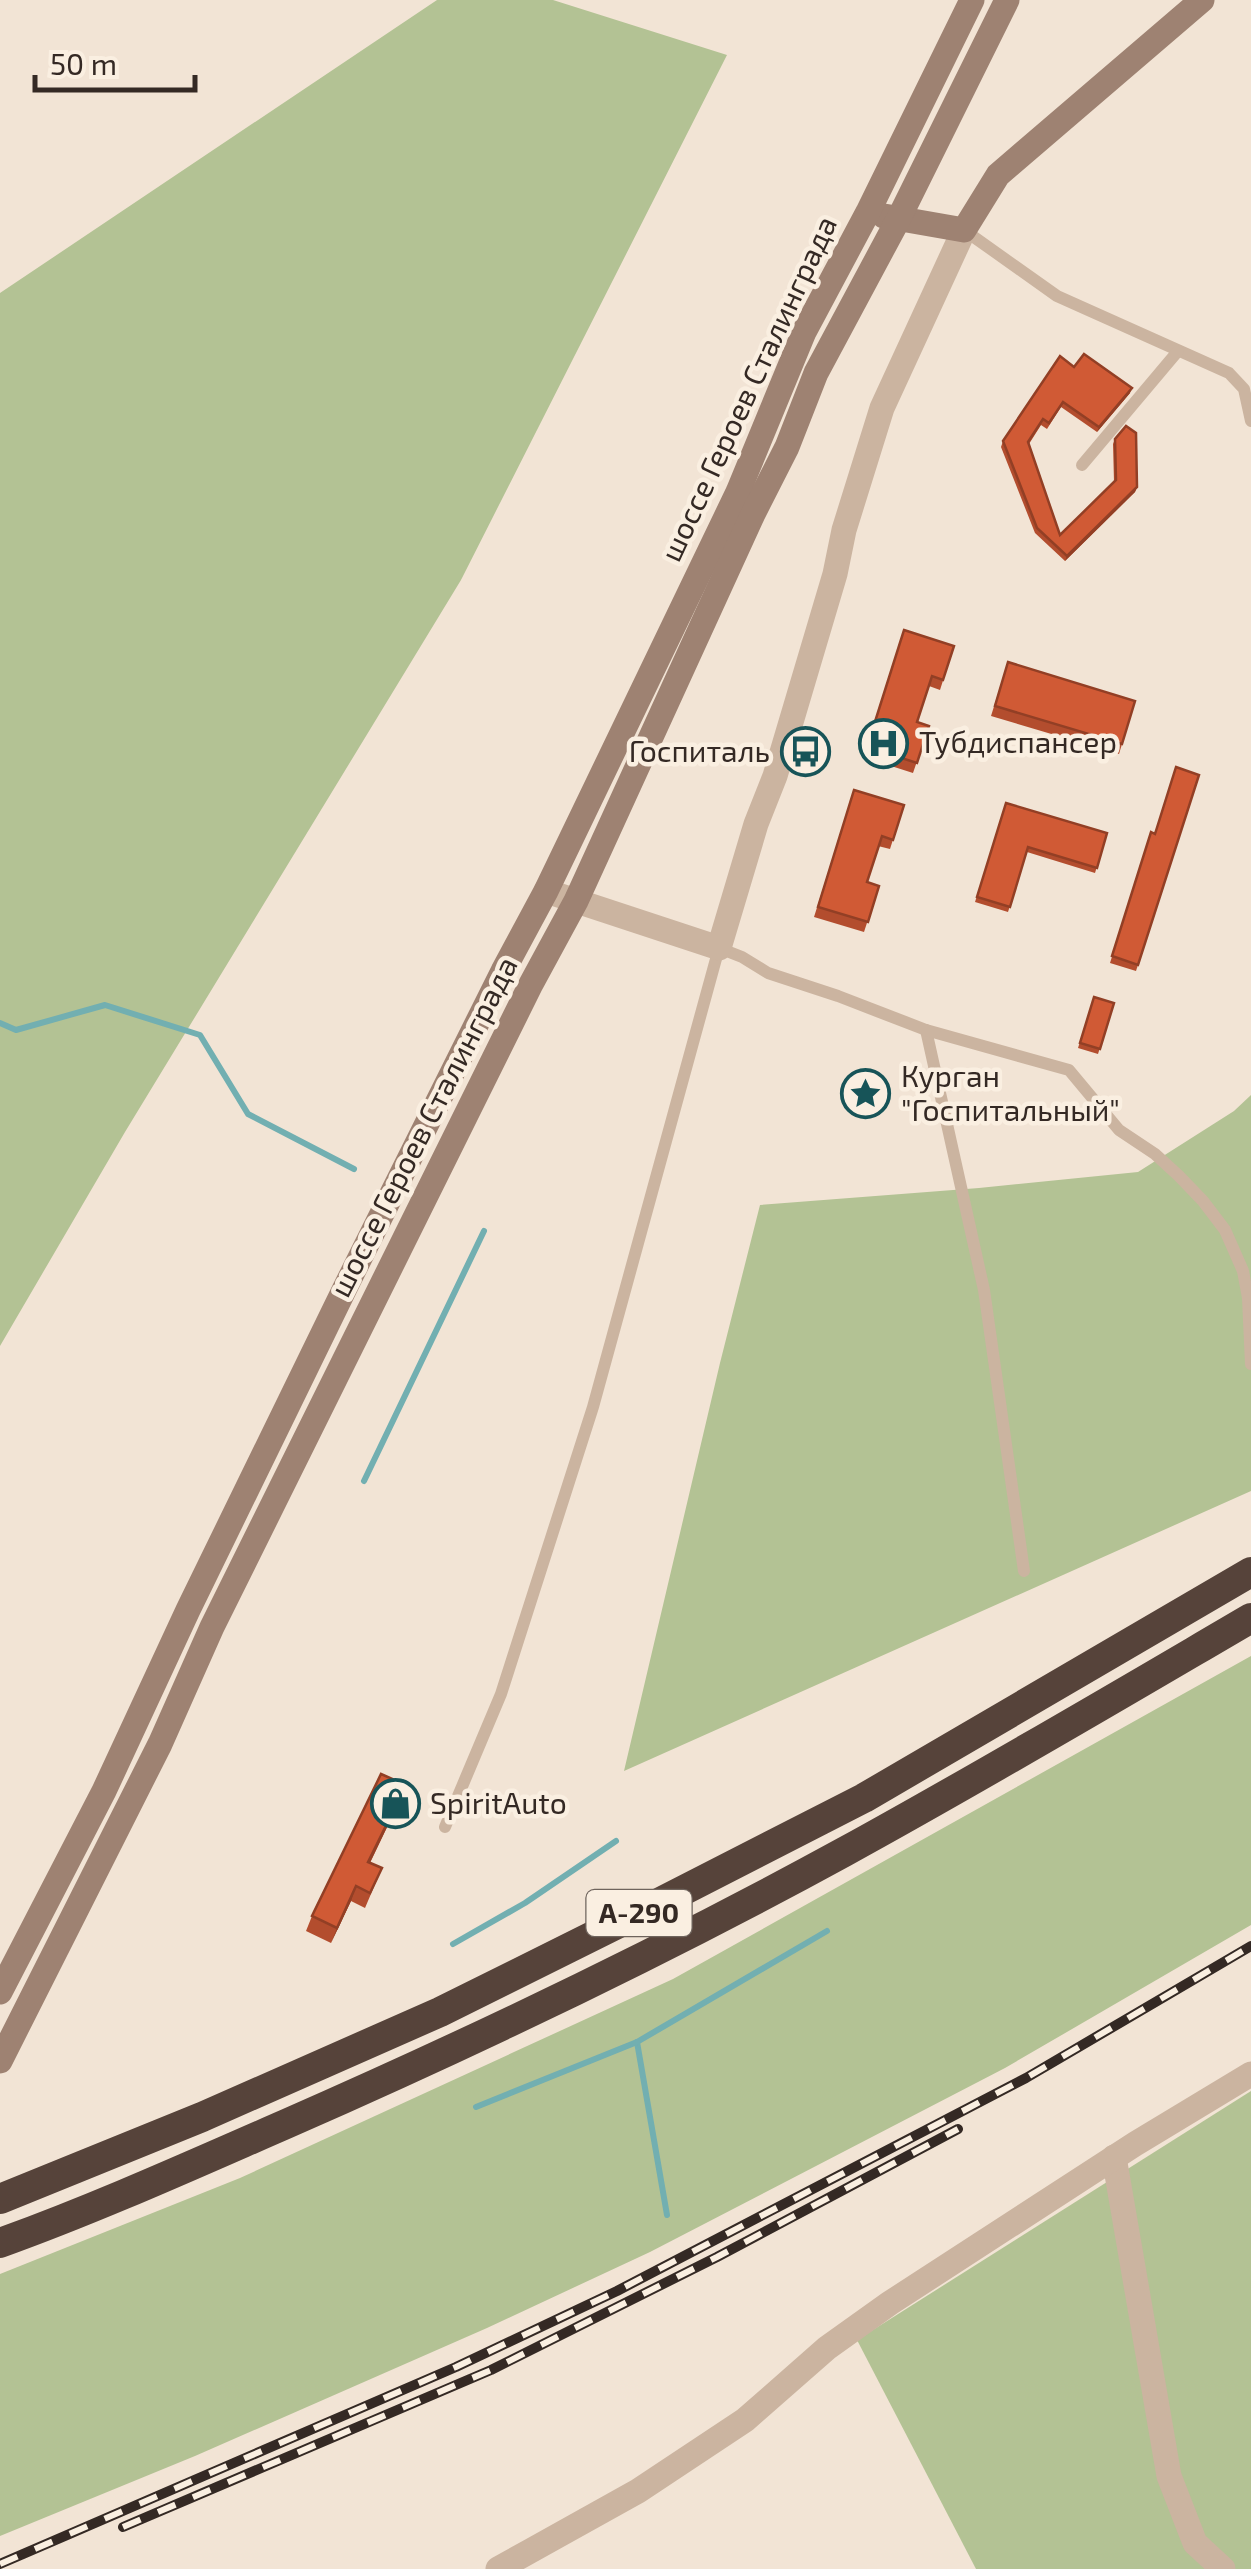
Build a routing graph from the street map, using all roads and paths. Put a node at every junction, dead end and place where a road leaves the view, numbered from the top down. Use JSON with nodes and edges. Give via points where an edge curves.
{"nodes":[{"id":1,"x":972,"y":0,"type":"edge"},
{"id":2,"x":1007,"y":0,"type":"edge"},
{"id":3,"x":1202,"y":0,"type":"edge"},
{"id":4,"x":868,"y":212,"type":"junction"},
{"id":5,"x":898,"y":220,"type":"junction"},
{"id":6,"x":964,"y":230,"type":"junction"},
{"id":7,"x":1178,"y":351,"type":"junction"},
{"id":8,"x":1251,"y":421,"type":"edge"},
{"id":9,"x":1082,"y":465,"type":"dead end"},
{"id":10,"x":546,"y":891,"type":"junction"},
{"id":11,"x":576,"y":901,"type":"junction"},
{"id":12,"x":719,"y":948,"type":"junction"},
{"id":13,"x":926,"y":1030,"type":"junction"},
{"id":14,"x":1251,"y":1364,"type":"edge"},
{"id":15,"x":1024,"y":1570,"type":"dead end"},
{"id":16,"x":1251,"y":1572,"type":"edge"},
{"id":17,"x":1251,"y":1618,"type":"edge"},
{"id":18,"x":445,"y":1826,"type":"dead end"},
{"id":19,"x":0,"y":1992,"type":"edge"},
{"id":20,"x":0,"y":2060,"type":"edge"},
{"id":21,"x":1251,"y":2074,"type":"edge"},
{"id":22,"x":1114,"y":2157,"type":"junction"},
{"id":23,"x":0,"y":2199,"type":"edge"},
{"id":24,"x":0,"y":2243,"type":"edge"},
{"id":25,"x":498,"y":2569,"type":"edge"},
{"id":26,"x":1223,"y":2569,"type":"edge"}],
"edges":[{"from":1,"to":4,"type":"main road","name":"шоссе Героев Сталинграда"},
{"from":2,"to":5,"type":"main road","name":"шоссе Героев Сталинграда"},
{"from":3,"to":6,"type":"main road","via":[[998,175]]},
{"from":4,"to":5,"type":"main road"},
{"from":4,"to":10,"type":"main road","name":"шоссе Героев Сталинграда","via":[[804,332],[738,492]]},
{"from":5,"to":6,"type":"main road"},
{"from":5,"to":11,"type":"main road","name":"шоссе Героев Сталинграда","via":[[816,373]]},
{"from":6,"to":7,"type":"lane","via":[[1057,296]]},
{"from":6,"to":12,"type":"street","via":[[882,408]]},
{"from":7,"to":8,"type":"lane","via":[[1234,378]]},
{"from":7,"to":9,"type":"lane"},
{"from":10,"to":11,"type":"street"},
{"from":10,"to":19,"type":"main road","name":"шоссе Героев Сталинграда"},
{"from":11,"to":12,"type":"street"},
{"from":11,"to":20,"type":"main road","name":"шоссе Героев Сталинграда"},
{"from":12,"to":13,"type":"lane","via":[[768,973]]},
{"from":12,"to":18,"type":"lane","via":[[592,1407],[501,1694]]},
{"from":13,"to":14,"type":"lane","via":[[1070,1070],[1119,1130],[1179,1176],[1236,1250],[1248,1298]]},
{"from":13,"to":15,"type":"lane","via":[[984,1290]]},
{"from":16,"to":23,"type":"highway","number":"А-290","via":[[864,1798],[651,1907],[440,2012]]},
{"from":17,"to":24,"type":"highway","number":"А-290","via":[[841,1854],[671,1942],[395,2076]]},
{"from":21,"to":22,"type":"street"},
{"from":22,"to":25,"type":"street","via":[[890,2302],[745,2420],[638,2491]]},
{"from":22,"to":26,"type":"street","via":[[1169,2476],[1196,2543]]}]}
